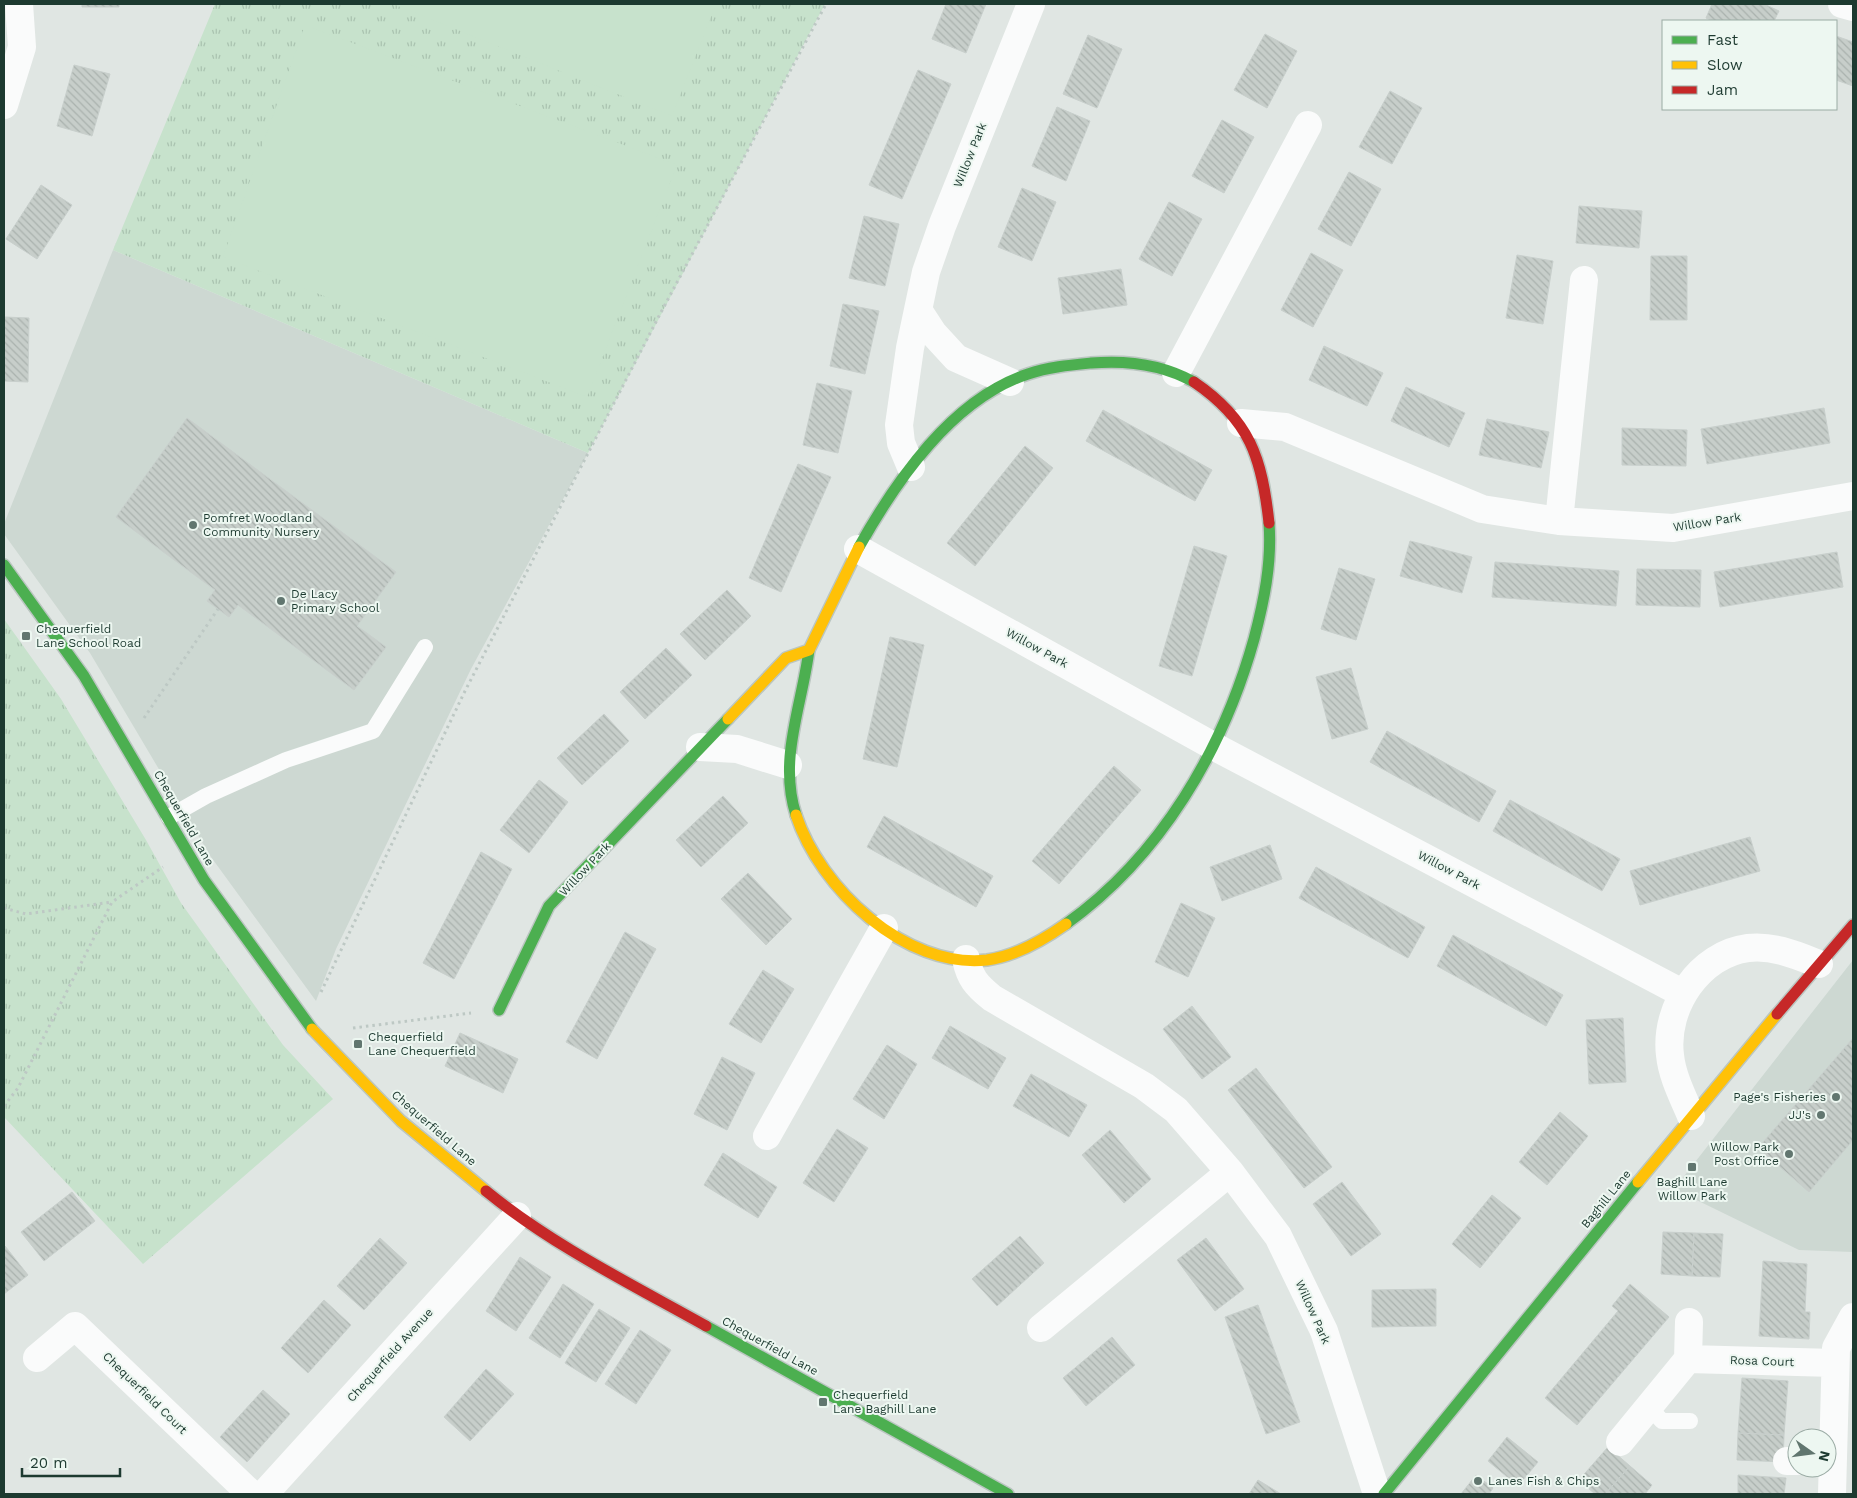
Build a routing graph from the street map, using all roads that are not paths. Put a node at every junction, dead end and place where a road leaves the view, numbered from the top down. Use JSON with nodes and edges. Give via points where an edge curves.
{"nodes":[{"id":1,"x":19,"y":4,"type":"edge"},
{"id":2,"x":1031,"y":4,"type":"edge"},
{"id":3,"x":1842,"y":4,"type":"edge"},
{"id":4,"x":1853,"y":7,"type":"edge"},
{"id":5,"x":4,"y":105,"type":"edge"},
{"id":6,"x":1308,"y":125,"type":"dead end"},
{"id":7,"x":1584,"y":280,"type":"dead end"},
{"id":8,"x":918,"y":310,"type":"junction"},
{"id":9,"x":1176,"y":373,"type":"junction"},
{"id":10,"x":1010,"y":382,"type":"junction"},
{"id":11,"x":1241,"y":422,"type":"junction"},
{"id":12,"x":911,"y":467,"type":"junction"},
{"id":13,"x":1853,"y":496,"type":"edge"},
{"id":14,"x":1559,"y":522,"type":"junction"},
{"id":15,"x":858,"y":549,"type":"junction"},
{"id":16,"x":4,"y":565,"type":"edge"},
{"id":17,"x":425,"y":647,"type":"dead end"},
{"id":18,"x":809,"y":650,"type":"junction"},
{"id":19,"x":700,"y":747,"type":"junction"},
{"id":20,"x":1215,"y":747,"type":"junction"},
{"id":21,"x":788,"y":765,"type":"junction"},
{"id":22,"x":169,"y":817,"type":"junction"},
{"id":23,"x":1853,"y":925,"type":"edge"},
{"id":24,"x":884,"y":928,"type":"junction"},
{"id":25,"x":966,"y":958,"type":"junction"},
{"id":26,"x":1819,"y":964,"type":"junction"},
{"id":27,"x":1682,"y":993,"type":"junction"},
{"id":28,"x":499,"y":1010,"type":"road end"},
{"id":29,"x":1691,"y":1116,"type":"junction"},
{"id":30,"x":767,"y":1136,"type":"dead end"},
{"id":31,"x":1230,"y":1172,"type":"junction"},
{"id":32,"x":516,"y":1216,"type":"junction"},
{"id":33,"x":1853,"y":1317,"type":"edge"},
{"id":34,"x":1689,"y":1322,"type":"dead end"},
{"id":35,"x":1040,"y":1328,"type":"dead end"},
{"id":36,"x":36,"y":1358,"type":"dead end"},
{"id":37,"x":1688,"y":1359,"type":"junction"},
{"id":38,"x":1835,"y":1363,"type":"junction"},
{"id":39,"x":1649,"y":1407,"type":"junction"},
{"id":40,"x":1690,"y":1421,"type":"dead end"},
{"id":41,"x":1832,"y":1428,"type":"edge"},
{"id":42,"x":1620,"y":1442,"type":"dead end"},
{"id":43,"x":1831,"y":1478,"type":"edge"},
{"id":44,"x":251,"y":1494,"type":"edge"},
{"id":45,"x":264,"y":1494,"type":"edge"},
{"id":46,"x":1008,"y":1494,"type":"edge"},
{"id":47,"x":1378,"y":1494,"type":"edge"},
{"id":48,"x":1384,"y":1494,"type":"edge"},
{"id":49,"x":1832,"y":1494,"type":"edge"}],
"edges":[{"from":1,"to":5,"type":"street","via":[[22,47]]},
{"from":2,"to":8,"type":"street","name":"Willow Park","via":[[942,226],[926,272]]},
{"from":3,"to":4,"type":"street"},
{"from":6,"to":9,"type":"street"},
{"from":7,"to":14,"type":"street"},
{"from":8,"to":10,"type":"street","via":[[933,333],[956,358]]},
{"from":8,"to":12,"type":"street","name":"Willow Park","via":[[899,426],[901,444]]},
{"from":9,"to":10,"type":"street","via":[[1148,363],[1114,360],[1067,365],[1022,375]]},
{"from":9,"to":11,"type":"street","via":[[1210,392]]},
{"from":10,"to":12,"type":"street","via":[[984,397],[957,419]]},
{"from":11,"to":14,"type":"street","name":"Willow Park","via":[[1285,427],[1482,510]]},
{"from":11,"to":20,"type":"street","via":[[1262,474],[1270,526],[1270,575],[1247,669]]},
{"from":12,"to":15,"type":"street"},
{"from":13,"to":14,"type":"street","name":"Willow Park","via":[[1673,528]]},
{"from":15,"to":18,"type":"street"},
{"from":15,"to":20,"type":"street","name":"Willow Park"},
{"from":16,"to":22,"type":"street","name":"Chequerfield Lane","via":[[84,676]]},
{"from":17,"to":22,"type":"lane","via":[[373,732],[286,760],[206,796]]},
{"from":18,"to":19,"type":"street","name":"Willow Park","via":[[786,658]]},
{"from":18,"to":21,"type":"street"},
{"from":19,"to":21,"type":"street","via":[[737,749]]},
{"from":19,"to":28,"type":"street","name":"Willow Park","via":[[549,906]]},
{"from":20,"to":25,"type":"street","via":[[1191,792],[1108,890],[1060,930],[1016,952],[986,960]]},
{"from":20,"to":27,"type":"street","name":"Willow Park"},
{"from":21,"to":24,"type":"street","via":[[799,821],[811,853],[842,894],[870,920]]},
{"from":22,"to":32,"type":"street","name":"Chequerfield Lane","via":[[204,880],[306,1022],[401,1122]]},
{"from":23,"to":26,"type":"street","name":"Baghill Lane"},
{"from":24,"to":25,"type":"street","via":[[943,958]]},
{"from":24,"to":30,"type":"street"},
{"from":25,"to":31,"type":"street","name":"Willow Park","via":[[969,975],[992,998],[1144,1086],[1176,1110]]},
{"from":26,"to":27,"type":"street","via":[[1784,950],[1749,948],[1728,953],[1704,968]]},
{"from":26,"to":29,"type":"street","name":"Baghill Lane"},
{"from":27,"to":29,"type":"street","via":[[1671,1020],[1670,1054],[1676,1080]]},
{"from":29,"to":48,"type":"street","name":"Baghill Lane"},
{"from":31,"to":35,"type":"street"},
{"from":31,"to":47,"type":"street","name":"Willow Park","via":[[1278,1236],[1324,1332]]},
{"from":32,"to":45,"type":"street","name":"Chequerfield Avenue"},
{"from":32,"to":46,"type":"street","name":"Chequerfield Lane","via":[[595,1264]]},
{"from":33,"to":38,"type":"street","via":[[1836,1348]]},
{"from":34,"to":37,"type":"street"},
{"from":36,"to":44,"type":"street","name":"Chequerfield Court","via":[[75,1326]]},
{"from":37,"to":38,"type":"street","name":"Rosa Court"},
{"from":37,"to":39,"type":"street"},
{"from":38,"to":41,"type":"street"},
{"from":39,"to":40,"type":"lane","via":[[1662,1421]]},
{"from":39,"to":42,"type":"street"},
{"from":43,"to":49,"type":"street"}]}
